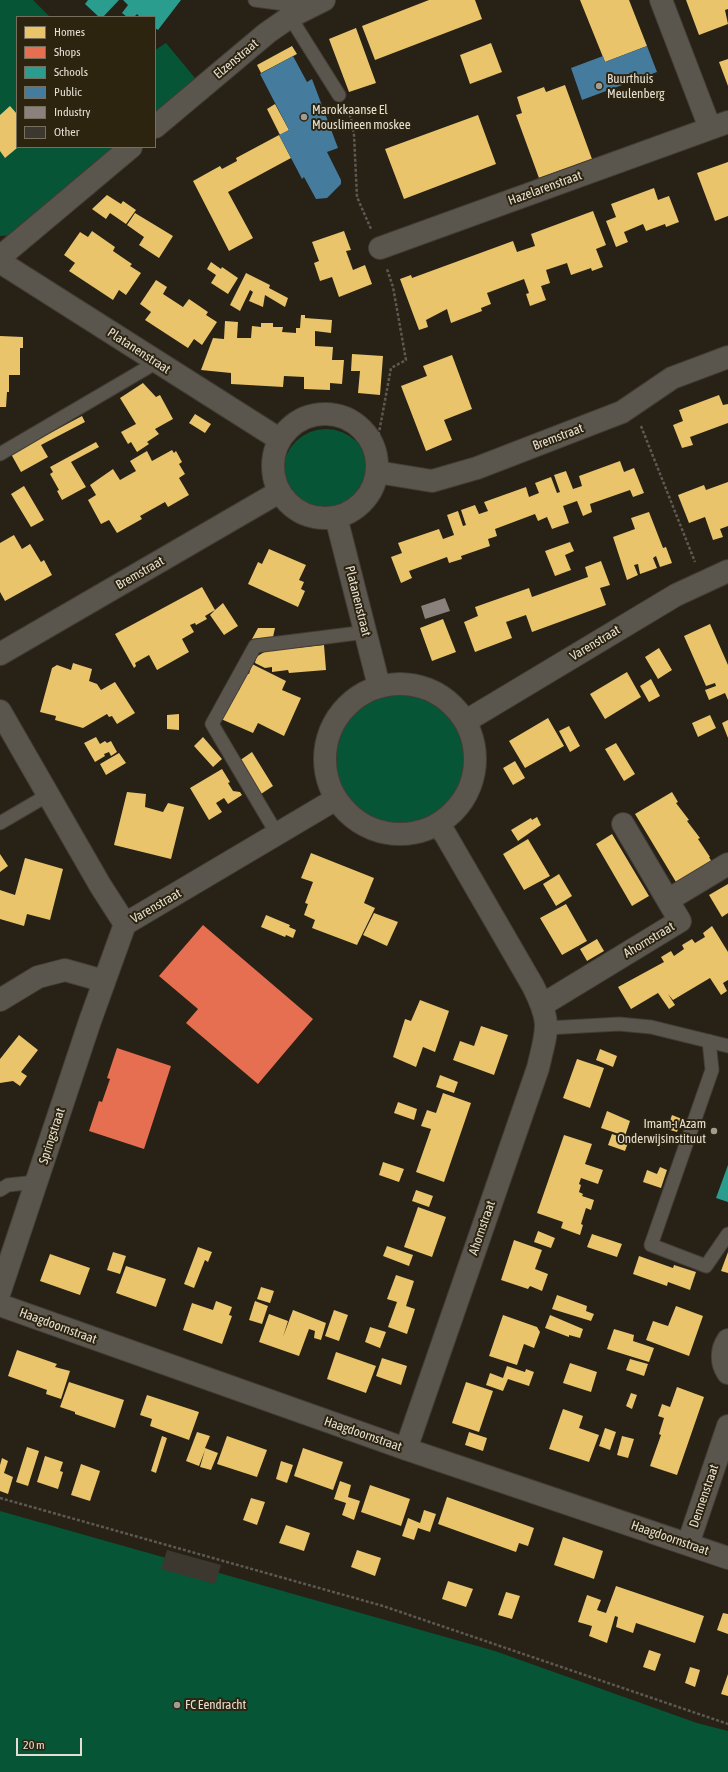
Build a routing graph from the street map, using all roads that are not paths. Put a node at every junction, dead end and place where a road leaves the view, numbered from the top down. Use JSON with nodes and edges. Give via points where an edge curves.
{"nodes":[{"id":1,"x":255,"y":0,"type":"edge"},
{"id":2,"x":662,"y":0,"type":"edge"},
{"id":3,"x":307,"y":8,"type":"edge"},
{"id":4,"x":340,"y":95,"type":"dead end"},
{"id":5,"x":719,"y":125,"type":"edge"},
{"id":6,"x":156,"y":126,"type":"edge"},
{"id":7,"x":130,"y":148,"type":"edge"},
{"id":8,"x":380,"y":248,"type":"dead end"},
{"id":9,"x":0,"y":257,"type":"edge"},
{"id":10,"x":0,"y":262,"type":"edge"},
{"id":11,"x":728,"y":357,"type":"edge"},
{"id":12,"x":157,"y":362,"type":"junction"},
{"id":13,"x":279,"y":439,"type":"junction"},
{"id":14,"x":0,"y":454,"type":"edge"},
{"id":15,"x":377,"y":472,"type":"junction"},
{"id":16,"x":279,"y":492,"type":"junction"},
{"id":17,"x":336,"y":517,"type":"junction"},
{"id":18,"x":728,"y":572,"type":"edge"},
{"id":19,"x":366,"y":632,"type":"junction"},
{"id":20,"x":0,"y":654,"type":"edge"},
{"id":21,"x":379,"y":686,"type":"junction"},
{"id":22,"x":0,"y":710,"type":"edge"},
{"id":23,"x":466,"y":721,"type":"junction"},
{"id":24,"x":48,"y":795,"type":"junction"},
{"id":25,"x":336,"y":799,"type":"junction"},
{"id":26,"x":0,"y":823,"type":"edge"},
{"id":27,"x":623,"y":824,"type":"dead end"},
{"id":28,"x":437,"y":825,"type":"junction"},
{"id":29,"x":277,"y":834,"type":"junction"},
{"id":30,"x":728,"y":864,"type":"edge"},
{"id":31,"x":668,"y":900,"type":"junction"},
{"id":32,"x":125,"y":924,"type":"junction"},
{"id":33,"x":104,"y":981,"type":"junction"},
{"id":34,"x":0,"y":1000,"type":"edge"},
{"id":35,"x":542,"y":1005,"type":"junction"},
{"id":36,"x":547,"y":1028,"type":"junction"},
{"id":37,"x":709,"y":1041,"type":"junction"},
{"id":38,"x":728,"y":1046,"type":"edge"},
{"id":39,"x":36,"y":1182,"type":"junction"},
{"id":40,"x":0,"y":1190,"type":"edge"},
{"id":41,"x":728,"y":1234,"type":"edge"},
{"id":42,"x":0,"y":1291,"type":"edge"},
{"id":43,"x":0,"y":1305,"type":"edge"},
{"id":44,"x":728,"y":1340,"type":"edge"},
{"id":45,"x":728,"y":1373,"type":"edge"},
{"id":46,"x":728,"y":1426,"type":"edge"},
{"id":47,"x":406,"y":1449,"type":"junction"},
{"id":48,"x":688,"y":1544,"type":"junction"},
{"id":49,"x":728,"y":1558,"type":"edge"}],
"edges":[{"from":1,"to":3,"type":"lane"},
{"from":2,"to":5,"type":"street","name":"Hazelarenstraat"},
{"from":3,"to":4,"type":"lane"},
{"from":3,"to":6,"type":"street","name":"Elzenstraat","via":[[267,33]]},
{"from":5,"to":8,"type":"street","name":"Hazelarenstraat"},
{"from":7,"to":9,"type":"street"},
{"from":10,"to":12,"type":"street","name":"Platanenstraat"},
{"from":11,"to":15,"type":"street","name":"Bremstraat","via":[[672,378],[615,415],[477,468],[432,481]]},
{"from":12,"to":13,"type":"street","name":"Platanenstraat"},
{"from":12,"to":14,"type":"lane"},
{"from":13,"to":15,"type":"street","via":[[291,426],[307,416],[325,413],[343,416],[359,426],[371,439],[377,458]]},
{"from":13,"to":16,"type":"street","via":[[273,457],[273,475]]},
{"from":15,"to":17,"type":"street","via":[[371,492],[359,506]]},
{"from":16,"to":17,"type":"street","via":[[291,506],[307,516]]},
{"from":16,"to":20,"type":"street","name":"Bremstraat"},
{"from":17,"to":19,"type":"street","name":"Platanenstraat"},
{"from":18,"to":23,"type":"street","name":"Varenstraat","via":[[676,594]]},
{"from":19,"to":21,"type":"street","name":"Platanenstraat"},
{"from":19,"to":29,"type":"lane","via":[[255,646],[212,724]]},
{"from":21,"to":23,"type":"street","via":[[404,683],[436,692],[450,701]]},
{"from":21,"to":25,"type":"street","via":[[349,702],[327,733],[324,766],[328,783]]},
{"from":22,"to":24,"type":"street"},
{"from":23,"to":28,"type":"street","via":[[477,761],[473,779],[453,813]]},
{"from":24,"to":26,"type":"lane"},
{"from":24,"to":32,"type":"street"},
{"from":25,"to":28,"type":"street","via":[[351,816],[370,828],[392,834],[415,833]]},
{"from":25,"to":29,"type":"street","name":"Varenstraat"},
{"from":27,"to":31,"type":"street","name":"Ahornstraat"},
{"from":28,"to":35,"type":"street","name":"Ahornstraat","via":[[445,834]]},
{"from":29,"to":32,"type":"street","name":"Varenstraat"},
{"from":30,"to":31,"type":"street"},
{"from":31,"to":35,"type":"street","name":"Ahornstraat","via":[[680,921]]},
{"from":32,"to":33,"type":"street","name":"Varenstraat"},
{"from":33,"to":34,"type":"street","via":[[65,970],[38,977]]},
{"from":33,"to":39,"type":"street","name":"Springstraat"},
{"from":35,"to":36,"type":"street","name":"Ahornstraat"},
{"from":36,"to":37,"type":"lane","via":[[627,1025],[651,1027]]},
{"from":36,"to":47,"type":"street","name":"Ahornstraat","via":[[535,1076]]},
{"from":37,"to":38,"type":"lane"},
{"from":37,"to":41,"type":"lane","via":[[712,1070],[651,1245],[706,1266]]},
{"from":39,"to":40,"type":"lane","via":[[8,1185]]},
{"from":39,"to":42,"type":"street","name":"Springstraat"},
{"from":43,"to":47,"type":"street","name":"Haagdoornstraat"},
{"from":44,"to":45,"type":"street","via":[[722,1357]]},
{"from":46,"to":48,"type":"street","name":"Dennenstraat"},
{"from":47,"to":48,"type":"street","name":"Haagdoornstraat"},
{"from":48,"to":49,"type":"street","name":"Haagdoornstraat"}]}
